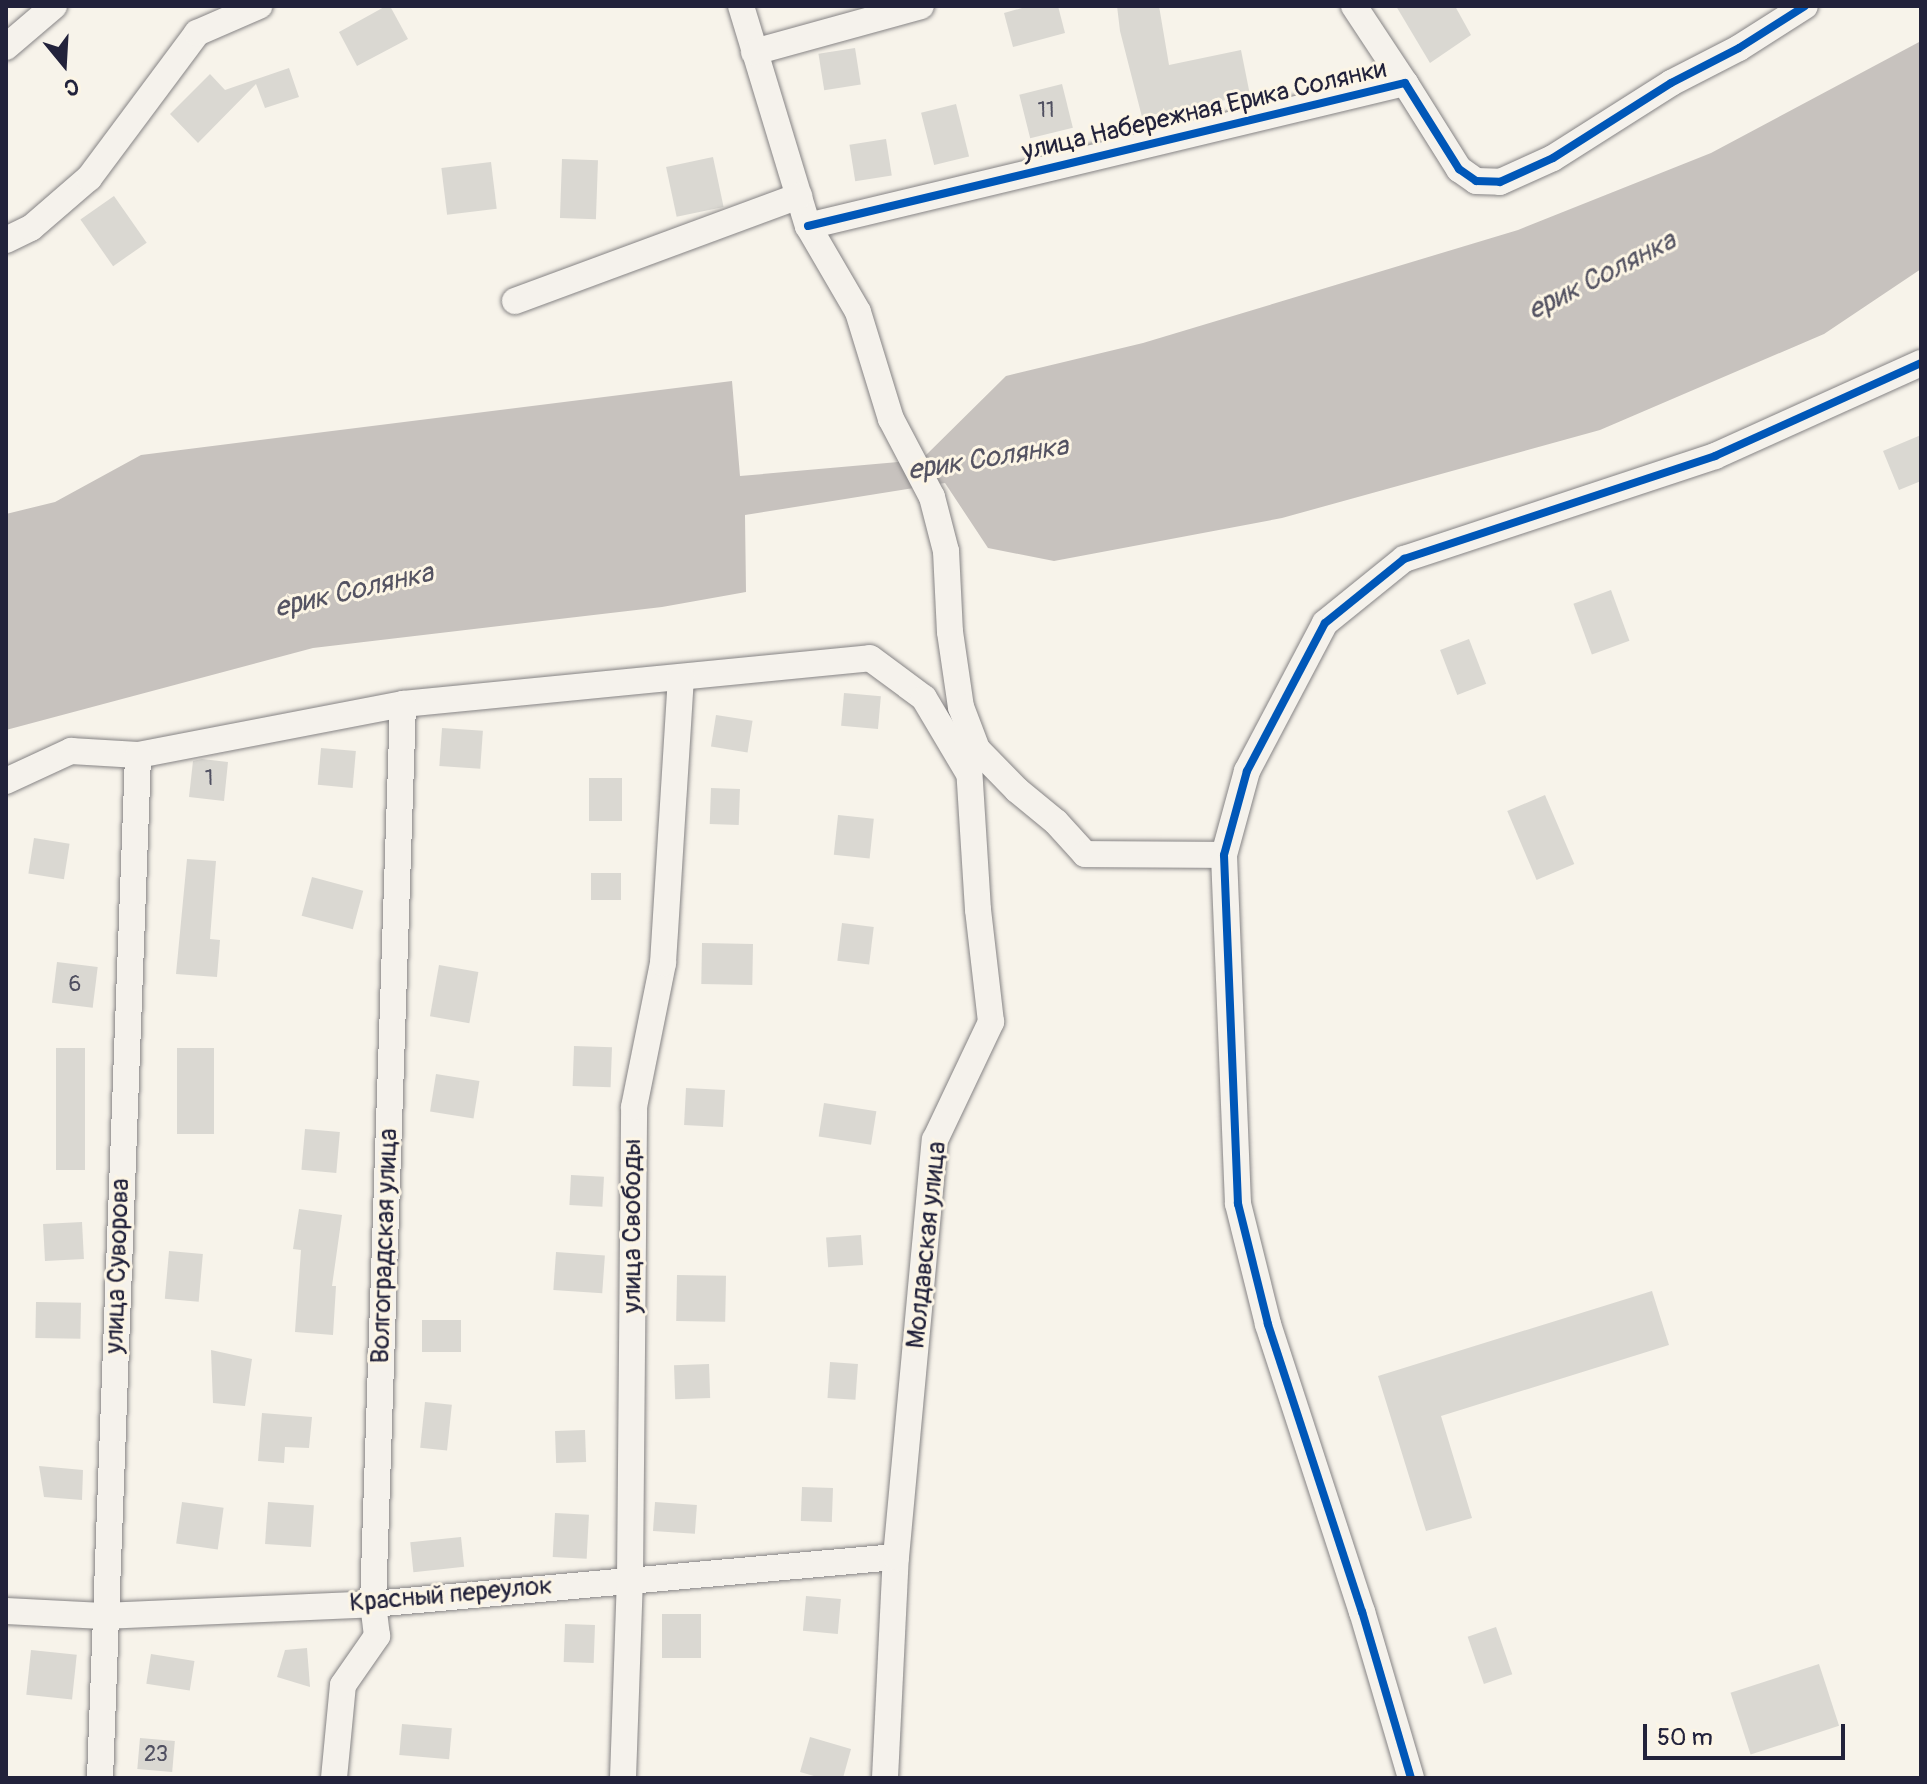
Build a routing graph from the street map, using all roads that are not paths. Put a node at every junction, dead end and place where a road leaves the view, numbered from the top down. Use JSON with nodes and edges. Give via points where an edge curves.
{"nodes":[{"id":1,"x":54,"y":6,"type":"edge"},
{"id":2,"x":259,"y":6,"type":"edge"},
{"id":3,"x":741,"y":6,"type":"edge"},
{"id":4,"x":921,"y":6,"type":"edge"},
{"id":5,"x":1354,"y":6,"type":"edge"},
{"id":6,"x":1805,"y":6,"type":"edge"},
{"id":7,"x":6,"y":47,"type":"edge"},
{"id":8,"x":754,"y":52,"type":"junction"},
{"id":9,"x":1405,"y":83,"type":"junction"},
{"id":10,"x":799,"y":196,"type":"junction"},
{"id":11,"x":808,"y":226,"type":"junction"},
{"id":12,"x":6,"y":240,"type":"edge"},
{"id":13,"x":515,"y":301,"type":"dead end"},
{"id":14,"x":1921,"y":363,"type":"edge"},
{"id":15,"x":681,"y":678,"type":"junction"},
{"id":16,"x":403,"y":704,"type":"junction"},
{"id":17,"x":967,"y":723,"type":"junction"},
{"id":18,"x":138,"y":755,"type":"junction"},
{"id":19,"x":970,"y":775,"type":"junction"},
{"id":20,"x":6,"y":781,"type":"edge"},
{"id":21,"x":1224,"y":855,"type":"junction"},
{"id":22,"x":896,"y":1557,"type":"junction"},
{"id":23,"x":630,"y":1579,"type":"junction"},
{"id":24,"x":373,"y":1604,"type":"junction"},
{"id":25,"x":6,"y":1611,"type":"edge"},
{"id":26,"x":103,"y":1616,"type":"junction"},
{"id":27,"x":100,"y":1778,"type":"edge"},
{"id":28,"x":334,"y":1778,"type":"edge"},
{"id":29,"x":623,"y":1778,"type":"edge"},
{"id":30,"x":885,"y":1778,"type":"edge"},
{"id":31,"x":1411,"y":1778,"type":"edge"}],
"edges":[{"from":1,"to":7,"type":"street"},
{"from":2,"to":12,"type":"street","via":[[197,33],[89,178],[31,228]]},
{"from":3,"to":8,"type":"street"},
{"from":4,"to":8,"type":"street"},
{"from":5,"to":9,"type":"street"},
{"from":6,"to":9,"type":"street","name":"улица Набережная Ерика Солянки","via":[[1553,158],[1500,182],[1476,181],[1459,169]]},
{"from":8,"to":10,"type":"street"},
{"from":9,"to":11,"type":"street","name":"улица Набережная Ерика Солянки"},
{"from":10,"to":11,"type":"street"},
{"from":10,"to":13,"type":"street"},
{"from":11,"to":17,"type":"street","via":[[858,312],[891,419],[932,497],[946,551],[950,632]]},
{"from":14,"to":21,"type":"street","via":[[1715,456],[1404,559],[1325,623],[1247,771]]},
{"from":15,"to":16,"type":"street"},
{"from":15,"to":19,"type":"street","via":[[870,658],[924,698]]},
{"from":15,"to":23,"type":"street","name":"улица Свободы","via":[[663,963],[634,1107]]},
{"from":16,"to":18,"type":"street"},
{"from":16,"to":24,"type":"street","name":"Волгоградская улица"},
{"from":17,"to":19,"type":"street","name":"Молдавская улица"},
{"from":17,"to":21,"type":"street","via":[[977,749],[1085,854]]},
{"from":18,"to":20,"type":"street","via":[[71,751]]},
{"from":18,"to":26,"type":"street","name":"улица Суворова"},
{"from":19,"to":22,"type":"street","name":"Молдавская улица","via":[[991,1022],[935,1140]]},
{"from":21,"to":31,"type":"street","via":[[1238,1204],[1268,1324]]},
{"from":22,"to":23,"type":"street","name":"Красный переулок"},
{"from":22,"to":30,"type":"street","name":"Молдавская улица"},
{"from":23,"to":24,"type":"street","name":"Красный переулок"},
{"from":23,"to":29,"type":"street","name":"улица Свободы"},
{"from":24,"to":26,"type":"street","name":"Красный переулок"},
{"from":24,"to":28,"type":"street","name":"Волгоградская улица","via":[[377,1636],[343,1685]]},
{"from":25,"to":26,"type":"street","name":"Красный переулок"},
{"from":26,"to":27,"type":"street","name":"улица Суворова"}]}
